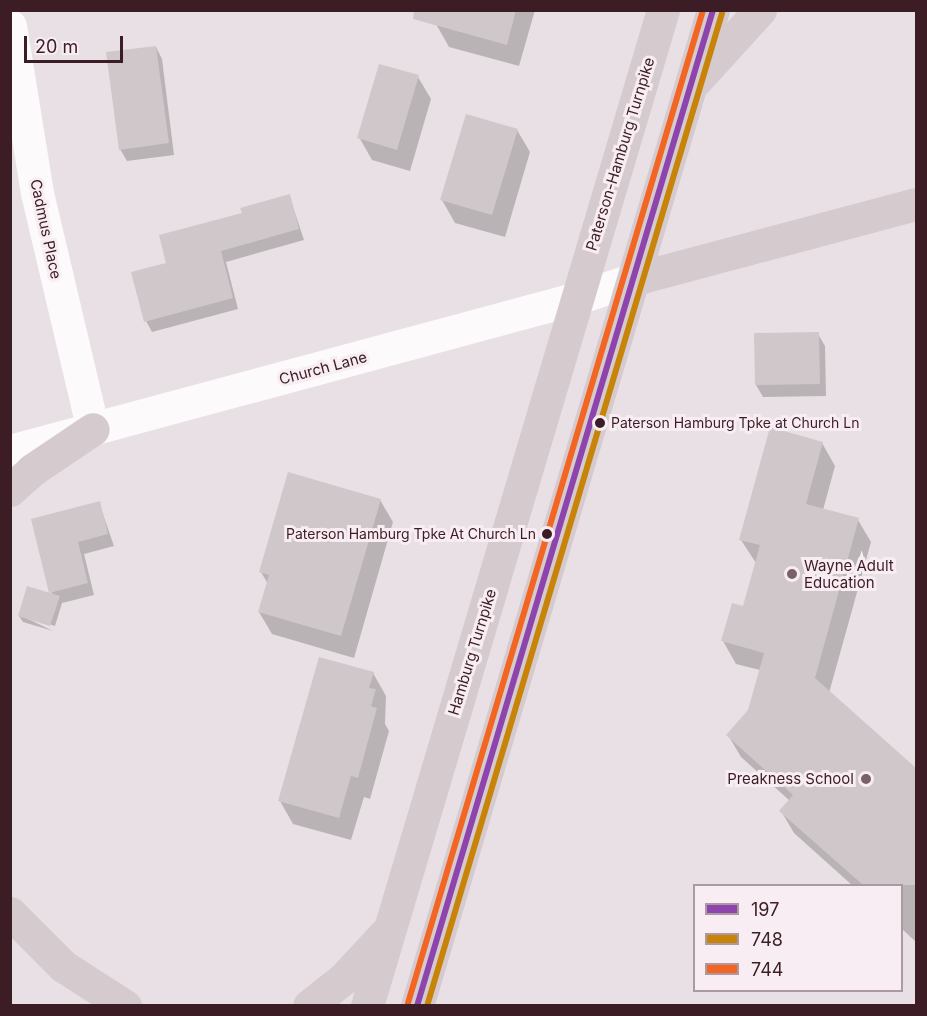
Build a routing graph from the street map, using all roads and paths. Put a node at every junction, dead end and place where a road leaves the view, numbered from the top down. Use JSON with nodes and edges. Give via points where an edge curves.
{"nodes":[{"id":1,"x":663,"y":10,"type":"edge"},
{"id":2,"x":713,"y":10,"type":"edge"},
{"id":3,"x":760,"y":10,"type":"edge"},
{"id":4,"x":10,"y":26,"type":"edge"},
{"id":5,"x":691,"y":86,"type":"junction"},
{"id":6,"x":916,"y":204,"type":"edge"},
{"id":7,"x":634,"y":279,"type":"junction"},
{"id":8,"x":577,"y":298,"type":"junction"},
{"id":9,"x":93,"y":429,"type":"junction"},
{"id":10,"x":10,"y":452,"type":"edge"},
{"id":11,"x":10,"y":490,"type":"edge"},
{"id":12,"x":10,"y":913,"type":"edge"},
{"id":13,"x":390,"y":929,"type":"junction"},
{"id":14,"x":125,"y":1005,"type":"edge"},
{"id":15,"x":309,"y":1005,"type":"edge"},
{"id":16,"x":367,"y":1005,"type":"edge"},
{"id":17,"x":417,"y":1005,"type":"edge"}],
"edges":[{"from":1,"to":8,"type":"main road","name":"Paterson-Hamburg Turnpike"},
{"from":2,"to":5,"type":"main road"},
{"from":3,"to":5,"type":"main road"},
{"from":4,"to":9,"type":"street","name":"Cadmus Place","via":[[37,193]]},
{"from":5,"to":7,"type":"main road"},
{"from":6,"to":7,"type":"main road"},
{"from":7,"to":8,"type":"street","name":"Church Lane"},
{"from":7,"to":17,"type":"main road"},
{"from":8,"to":9,"type":"street","name":"Church Lane"},
{"from":8,"to":13,"type":"main road","name":"Hamburg Turnpike"},
{"from":9,"to":10,"type":"street","name":"Church Lane"},
{"from":9,"to":11,"type":"main road","via":[[32,470]]},
{"from":12,"to":14,"type":"main road","via":[[63,966]]},
{"from":13,"to":15,"type":"main road","via":[[344,978]]},
{"from":13,"to":16,"type":"main road","name":"Hamburg Turnpike"}]}
